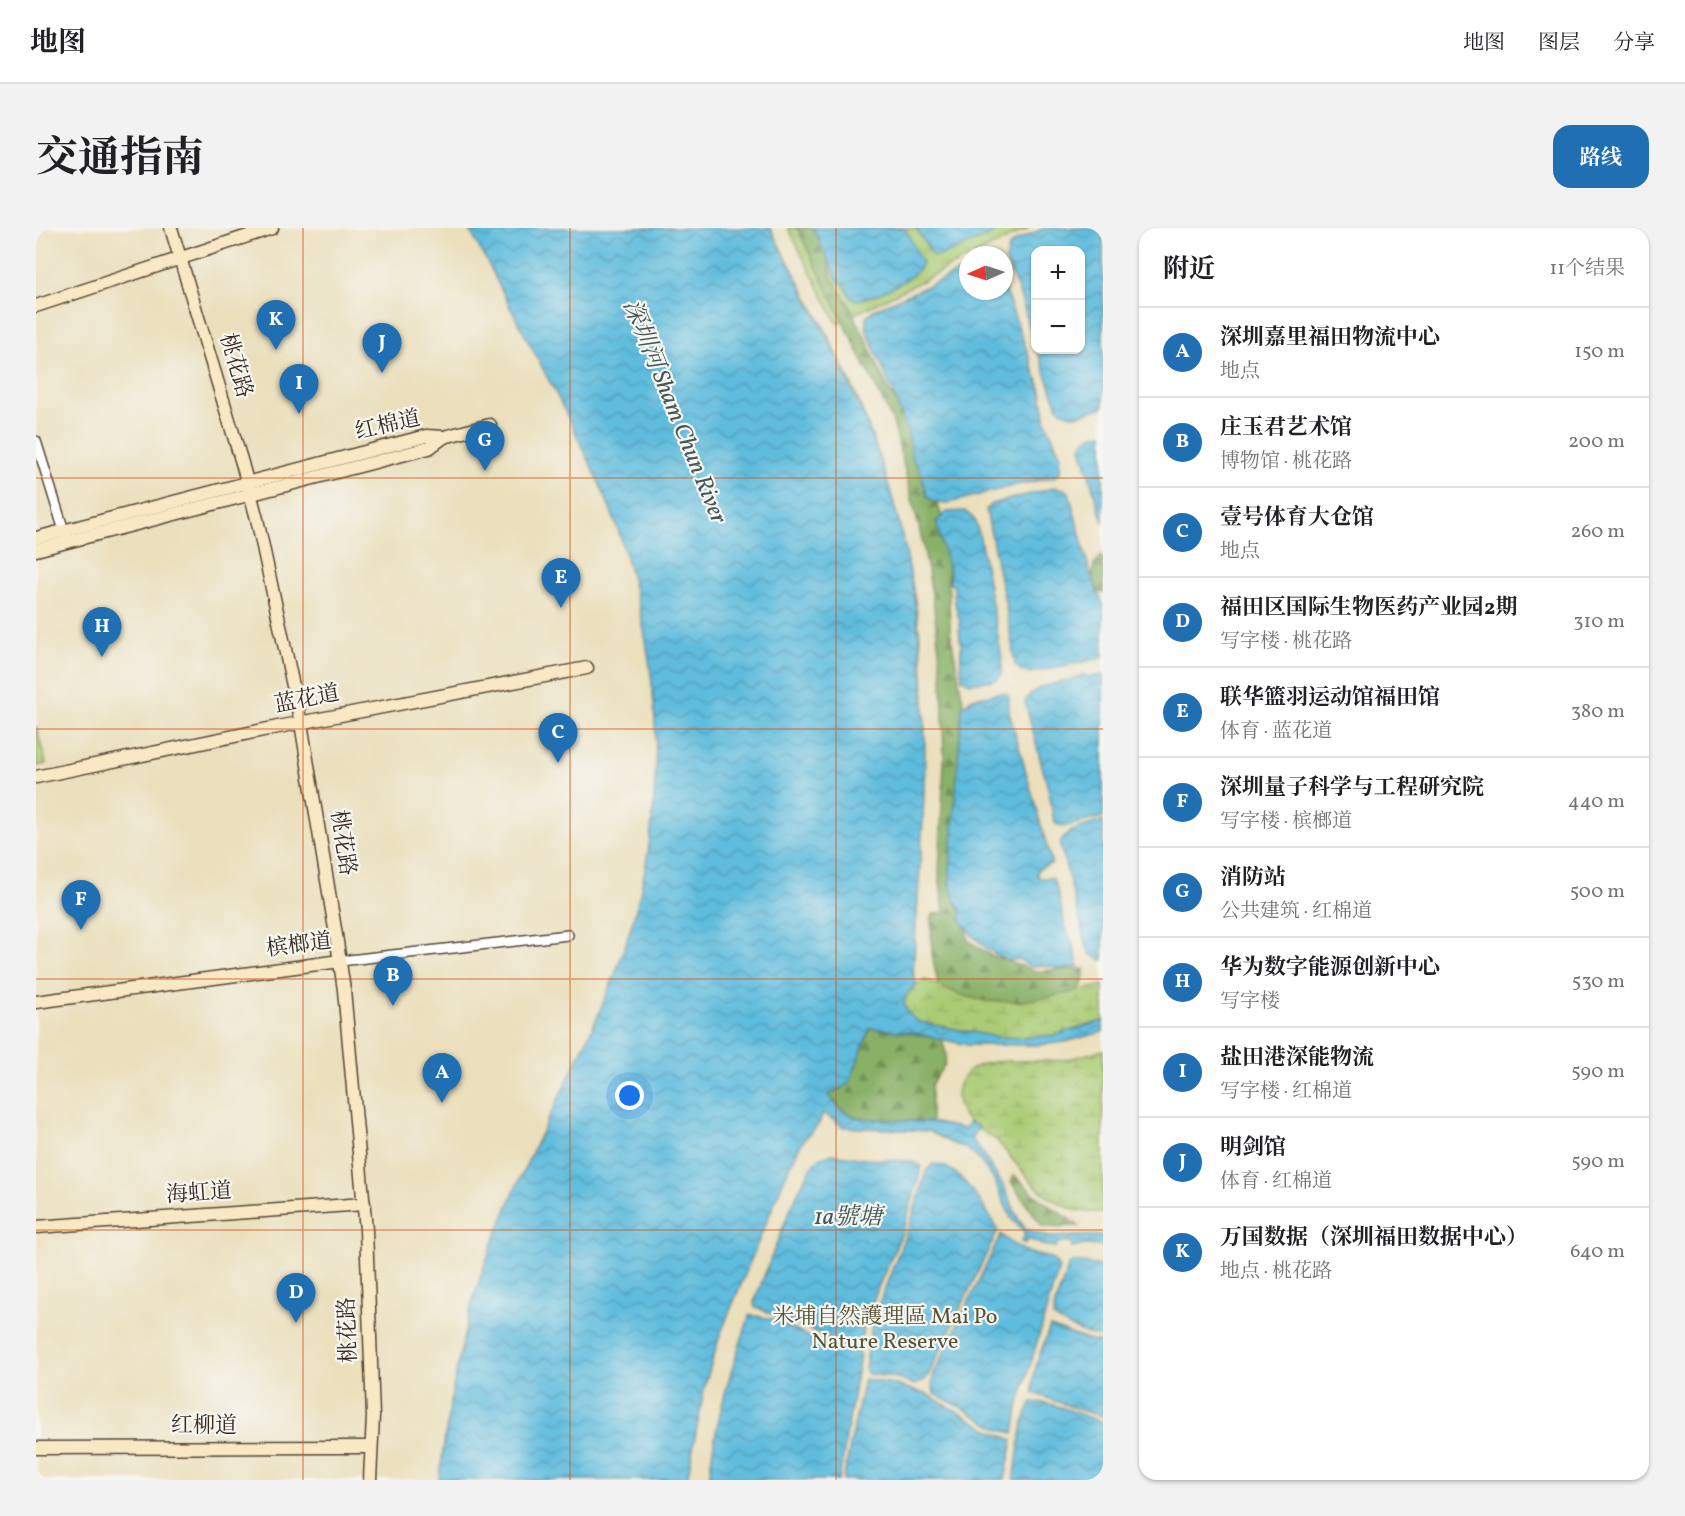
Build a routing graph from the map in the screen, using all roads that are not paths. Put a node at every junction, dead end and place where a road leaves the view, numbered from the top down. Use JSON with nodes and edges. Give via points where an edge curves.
{"nodes":[{"id":1,"x":171,"y":228,"type":"edge"},
{"id":2,"x":272,"y":228,"type":"edge"},
{"id":3,"x":181,"y":258,"type":"junction"},
{"id":4,"x":36,"y":306,"type":"edge"},
{"id":5,"x":490,"y":425,"type":"dead end"},
{"id":6,"x":36,"y":441,"type":"edge"},
{"id":7,"x":249,"y":488,"type":"junction"},
{"id":8,"x":65,"y":536,"type":"junction"},
{"id":9,"x":36,"y":538,"type":"edge"},
{"id":10,"x":36,"y":550,"type":"edge"},
{"id":11,"x":587,"y":668,"type":"dead end"},
{"id":12,"x":301,"y":723,"type":"junction"},
{"id":13,"x":36,"y":777,"type":"edge"},
{"id":14,"x":568,"y":935,"type":"dead end"},
{"id":15,"x":340,"y":962,"type":"junction"},
{"id":16,"x":36,"y":1002,"type":"edge"},
{"id":17,"x":364,"y":1204,"type":"junction"},
{"id":18,"x":36,"y":1227,"type":"edge"},
{"id":19,"x":371,"y":1447,"type":"junction"},
{"id":20,"x":36,"y":1448,"type":"edge"},
{"id":21,"x":370,"y":1480,"type":"edge"}],
"edges":[{"from":1,"to":3,"type":"street","name":"桃花路"},
{"from":2,"to":3,"type":"street"},
{"from":3,"to":4,"type":"street"},
{"from":3,"to":7,"type":"street","name":"桃花路"},
{"from":5,"to":7,"type":"street","name":"红棉道","via":[[444,437],[426,436]]},
{"from":6,"to":8,"type":"street"},
{"from":7,"to":8,"type":"street","name":"红棉道"},
{"from":7,"to":12,"type":"street","name":"桃花路"},
{"from":8,"to":9,"type":"street","name":"红棉道"},
{"from":8,"to":10,"type":"street","name":"红棉道"},
{"from":11,"to":12,"type":"street","name":"蓝花道"},
{"from":12,"to":13,"type":"street","name":"蓝花道"},
{"from":12,"to":15,"type":"street","name":"桃花路"},
{"from":14,"to":15,"type":"street","name":"槟榔道"},
{"from":15,"to":16,"type":"street","name":"槟榔道"},
{"from":15,"to":17,"type":"street","name":"桃花路"},
{"from":17,"to":18,"type":"street","name":"海虹道"},
{"from":17,"to":19,"type":"street","name":"桃花路"},
{"from":19,"to":20,"type":"street","name":"红柳道"},
{"from":19,"to":21,"type":"street","name":"桃花路"}]}
